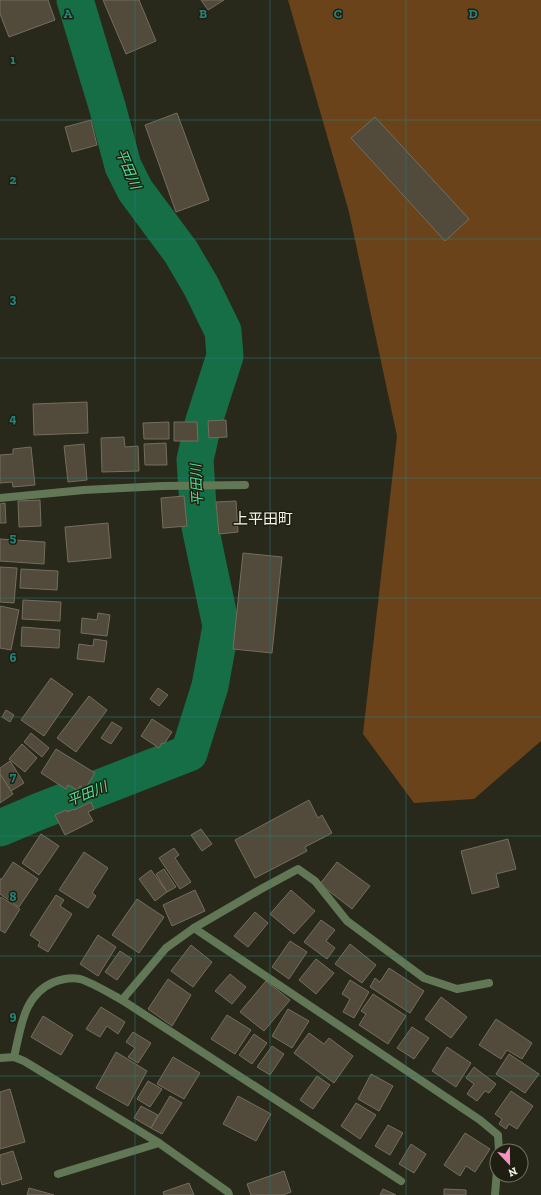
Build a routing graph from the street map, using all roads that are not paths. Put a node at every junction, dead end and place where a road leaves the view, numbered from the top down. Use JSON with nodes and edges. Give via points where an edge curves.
{"nodes":[{"id":1,"x":245,"y":485,"type":"dead end"},
{"id":2,"x":0,"y":498,"type":"edge"},
{"id":3,"x":194,"y":928,"type":"junction"},
{"id":4,"x":489,"y":983,"type":"dead end"},
{"id":5,"x":122,"y":1000,"type":"junction"},
{"id":6,"x":14,"y":1057,"type":"junction"},
{"id":7,"x":0,"y":1058,"type":"edge"},
{"id":8,"x":159,"y":1143,"type":"junction"},
{"id":9,"x":498,"y":1143,"type":"edge"},
{"id":10,"x":58,"y":1174,"type":"dead end"},
{"id":11,"x":401,"y":1181,"type":"dead end"},
{"id":12,"x":496,"y":1183,"type":"edge"},
{"id":13,"x":229,"y":1195,"type":"edge"},
{"id":14,"x":495,"y":1195,"type":"edge"}],
"edges":[{"from":1,"to":2,"type":"street","via":[[84,490]]},
{"from":3,"to":4,"type":"street","via":[[298,869],[314,880],[347,921],[424,978],[457,989]]},
{"from":3,"to":5,"type":"street","via":[[166,948]]},
{"from":3,"to":9,"type":"street","via":[[480,1120],[498,1136]]},
{"from":5,"to":6,"type":"street","via":[[80,979],[64,978],[44,986],[34,996],[24,1014]]},
{"from":5,"to":11,"type":"street"},
{"from":6,"to":7,"type":"street"},
{"from":6,"to":8,"type":"street"},
{"from":8,"to":10,"type":"street"},
{"from":8,"to":13,"type":"street"},
{"from":12,"to":14,"type":"street"}]}
